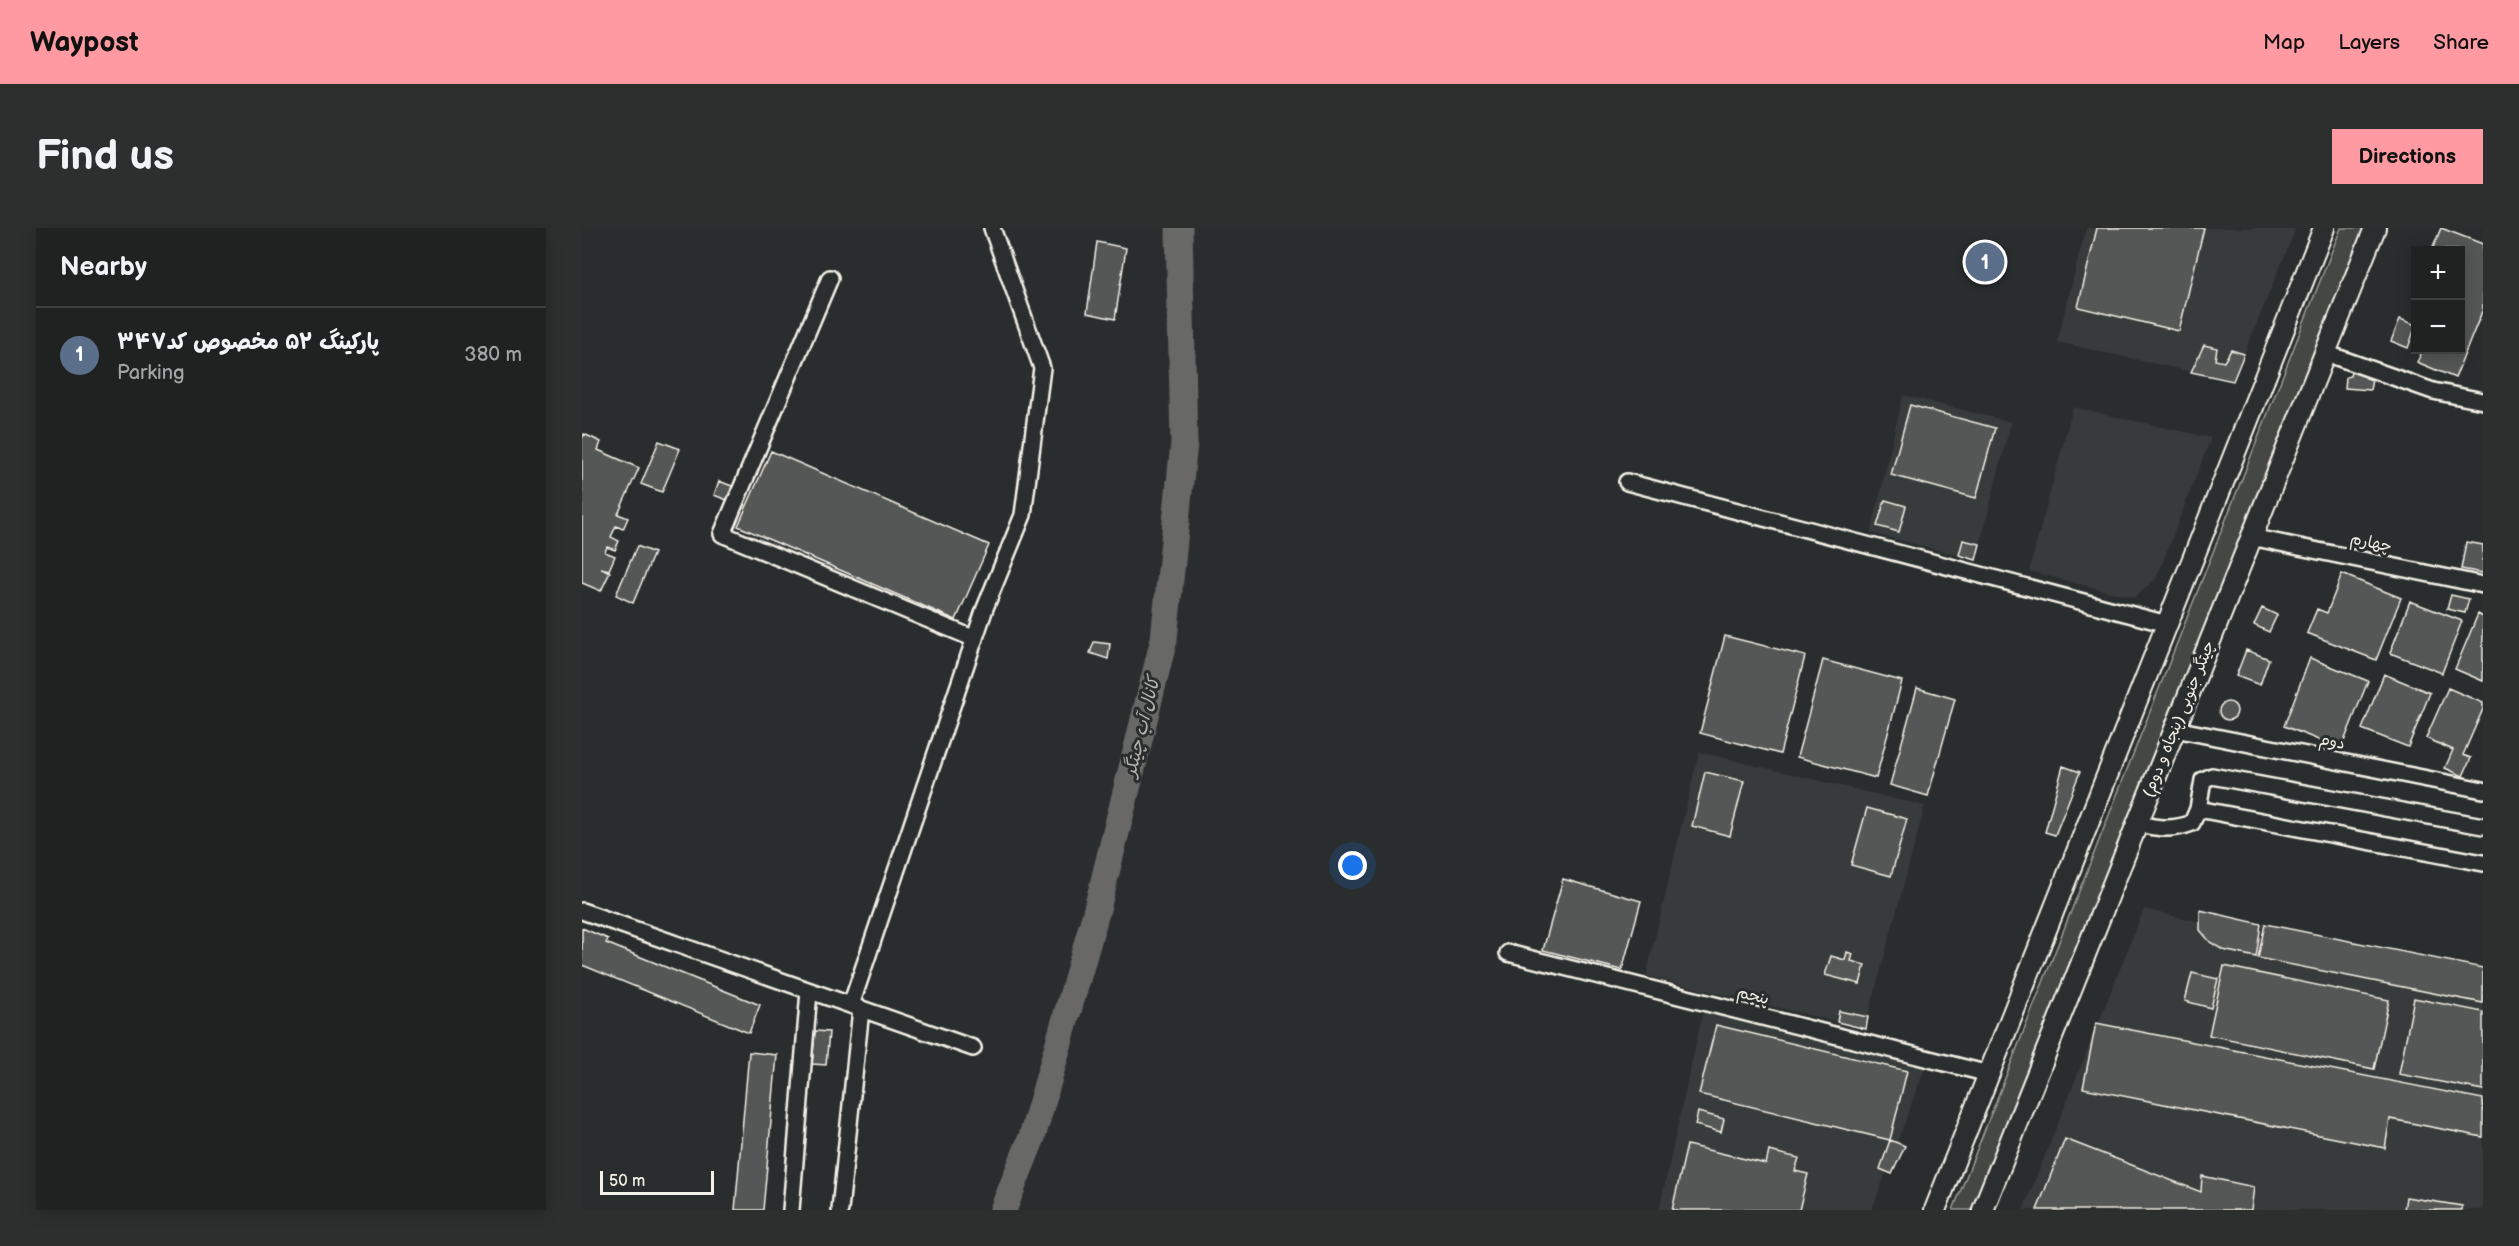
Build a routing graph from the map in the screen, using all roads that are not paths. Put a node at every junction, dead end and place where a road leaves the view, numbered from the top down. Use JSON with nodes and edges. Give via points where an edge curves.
{"nodes":[{"id":1,"x":992,"y":228,"type":"edge"},
{"id":2,"x":2324,"y":228,"type":"edge"},
{"id":3,"x":2374,"y":228,"type":"edge"},
{"id":4,"x":830,"y":278,"type":"dead end"},
{"id":5,"x":2325,"y":353,"type":"junction"},
{"id":6,"x":2483,"y":401,"type":"edge"},
{"id":7,"x":1627,"y":482,"type":"dead end"},
{"id":8,"x":2252,"y":537,"type":"junction"},
{"id":9,"x":2483,"y":585,"type":"edge"},
{"id":10,"x":2167,"y":624,"type":"junction"},
{"id":11,"x":975,"y":639,"type":"junction"},
{"id":12,"x":2175,"y":729,"type":"junction"},
{"id":13,"x":2483,"y":790,"type":"edge"},
{"id":14,"x":2198,"y":809,"type":"junction"},
{"id":15,"x":2137,"y":824,"type":"junction"},
{"id":16,"x":2483,"y":826,"type":"edge"},
{"id":17,"x":2483,"y":863,"type":"edge"},
{"id":18,"x":582,"y":911,"type":"edge"},
{"id":19,"x":1508,"y":953,"type":"dead end"},
{"id":20,"x":809,"y":991,"type":"junction"},
{"id":21,"x":856,"y":1007,"type":"junction"},
{"id":22,"x":973,"y":1048,"type":"dead end"},
{"id":23,"x":1989,"y":1074,"type":"junction"},
{"id":24,"x":791,"y":1210,"type":"edge"},
{"id":25,"x":840,"y":1210,"type":"edge"},
{"id":26,"x":1935,"y":1210,"type":"edge"},
{"id":27,"x":1983,"y":1210,"type":"edge"}],
"edges":[{"from":1,"to":11,"type":"lane","via":[[1042,368],[1023,515]]},
{"from":2,"to":10,"type":"main road"},
{"from":3,"to":5,"type":"main road","name":"چیتگر جنوبی (پنجاه و دوم)"},
{"from":4,"to":11,"type":"lane","via":[[722,534]]},
{"from":5,"to":6,"type":"lane","via":[[2433,391]]},
{"from":5,"to":8,"type":"main road","name":"چیتگر جنوبی (پنجاه و دوم)"},
{"from":7,"to":10,"type":"lane"},
{"from":8,"to":9,"type":"lane","name":"چهارم"},
{"from":8,"to":12,"type":"main road","name":"چیتگر جنوبی (پنجاه و دوم)"},
{"from":10,"to":23,"type":"main road"},
{"from":11,"to":21,"type":"lane"},
{"from":12,"to":13,"type":"lane","name":"دوم"},
{"from":12,"to":15,"type":"main road","name":"چیتگر جنوبی (پنجاه و دوم)"},
{"from":14,"to":15,"type":"lane","via":[[2192,823],[2178,829]]},
{"from":14,"to":16,"type":"lane","via":[[2203,780],[2212,776]]},
{"from":14,"to":17,"type":"lane"},
{"from":15,"to":27,"type":"main road","name":"چیتگر جنوبی (پنجاه و دوم)"},
{"from":18,"to":20,"type":"lane"},
{"from":19,"to":23,"type":"lane","name":"پنجم"},
{"from":20,"to":21,"type":"lane"},
{"from":20,"to":24,"type":"lane"},
{"from":21,"to":22,"type":"lane"},
{"from":21,"to":25,"type":"lane"},
{"from":23,"to":26,"type":"main road"}]}
